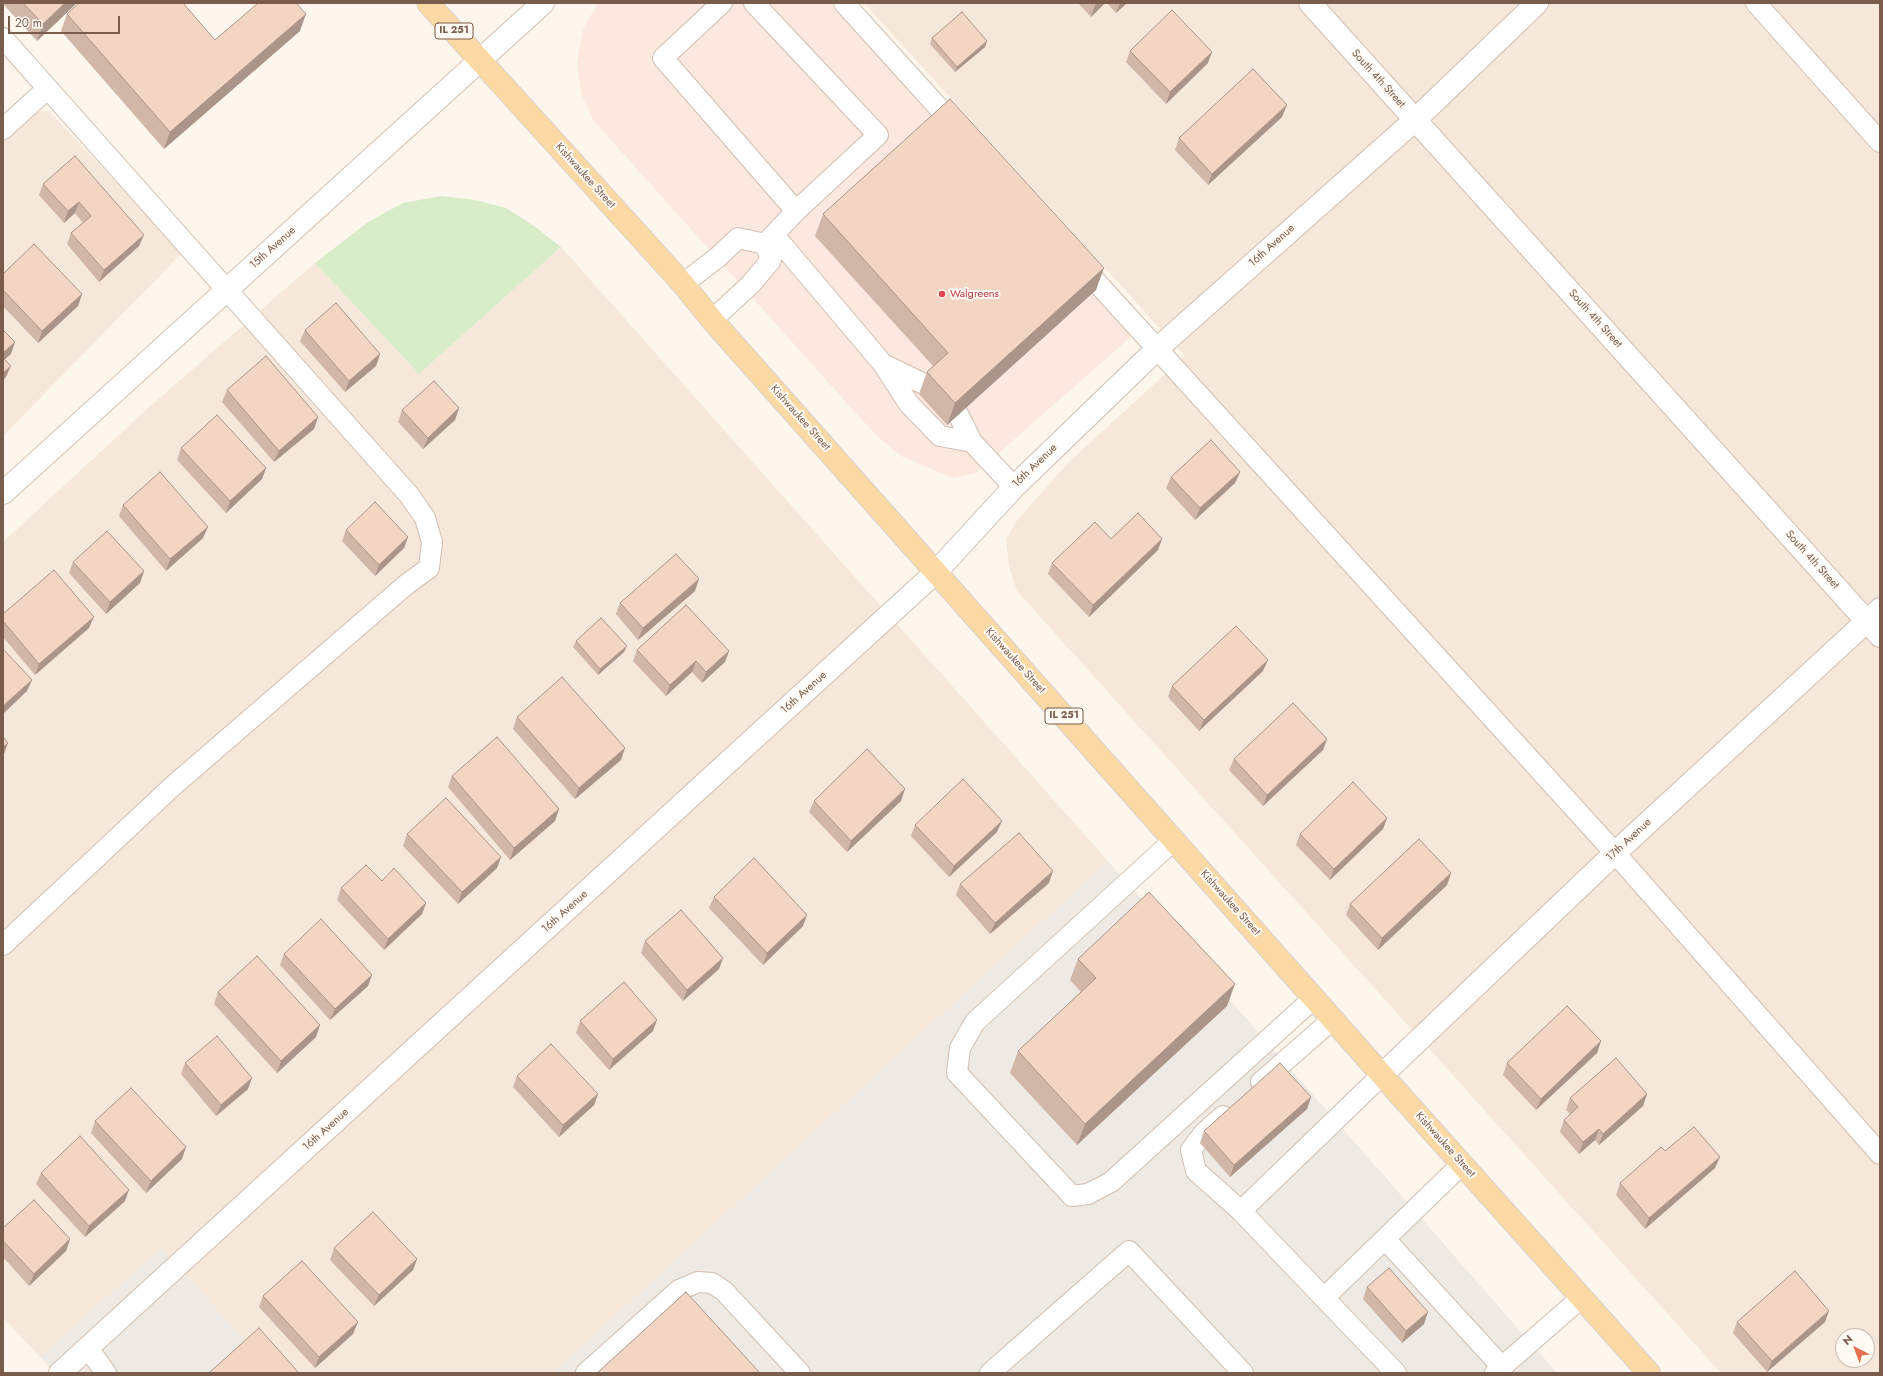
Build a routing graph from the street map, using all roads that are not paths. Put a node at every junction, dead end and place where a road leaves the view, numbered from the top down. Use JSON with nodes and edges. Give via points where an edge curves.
{"nodes":[{"id":1,"x":428,"y":3,"type":"edge"},
{"id":2,"x":543,"y":3,"type":"edge"},
{"id":3,"x":722,"y":3,"type":"edge"},
{"id":4,"x":754,"y":3,"type":"edge"},
{"id":5,"x":844,"y":3,"type":"edge"},
{"id":6,"x":1310,"y":3,"type":"edge"},
{"id":7,"x":1538,"y":3,"type":"edge"},
{"id":8,"x":1756,"y":3,"type":"edge"},
{"id":9,"x":3,"y":38,"type":"edge"},
{"id":10,"x":480,"y":60,"type":"junction"},
{"id":11,"x":47,"y":89,"type":"junction"},
{"id":12,"x":1415,"y":120,"type":"junction"},
{"id":13,"x":3,"y":129,"type":"edge"},
{"id":14,"x":1880,"y":142,"type":"edge"},
{"id":15,"x":972,"y":144,"type":"edge"},
{"id":16,"x":796,"y":211,"type":"junction"},
{"id":17,"x":769,"y":239,"type":"junction"},
{"id":18,"x":1067,"y":249,"type":"edge"},
{"id":19,"x":683,"y":284,"type":"junction"},
{"id":20,"x":226,"y":290,"type":"junction"},
{"id":21,"x":712,"y":320,"type":"junction"},
{"id":22,"x":1157,"y":349,"type":"junction"},
{"id":23,"x":883,"y":364,"type":"junction"},
{"id":24,"x":928,"y":386,"type":"edge"},
{"id":25,"x":958,"y":414,"type":"edge"},
{"id":26,"x":972,"y":442,"type":"junction"},
{"id":27,"x":1014,"y":487,"type":"junction"},
{"id":28,"x":3,"y":492,"type":"edge"},
{"id":29,"x":936,"y":572,"type":"junction"},
{"id":30,"x":1876,"y":622,"type":"edge"},
{"id":31,"x":1174,"y":840,"type":"junction"},
{"id":32,"x":1615,"y":853,"type":"junction"},
{"id":33,"x":3,"y":945,"type":"edge"},
{"id":34,"x":1314,"y":998,"type":"junction"},
{"id":35,"x":1333,"y":1019,"type":"junction"},
{"id":36,"x":1382,"y":1075,"type":"junction"},
{"id":37,"x":1880,"y":1154,"type":"edge"},
{"id":38,"x":1462,"y":1164,"type":"junction"},
{"id":39,"x":1241,"y":1210,"type":"junction"},
{"id":40,"x":1385,"y":1239,"type":"junction"},
{"id":41,"x":1324,"y":1298,"type":"junction"},
{"id":42,"x":1581,"y":1298,"type":"junction"},
{"id":43,"x":88,"y":1348,"type":"junction"},
{"id":44,"x":1499,"y":1370,"type":"edge"},
{"id":45,"x":60,"y":1373,"type":"edge"},
{"id":46,"x":106,"y":1373,"type":"edge"},
{"id":47,"x":586,"y":1373,"type":"edge"},
{"id":48,"x":800,"y":1373,"type":"edge"},
{"id":49,"x":990,"y":1373,"type":"edge"},
{"id":50,"x":1243,"y":1373,"type":"edge"},
{"id":51,"x":1396,"y":1373,"type":"edge"},
{"id":52,"x":1649,"y":1373,"type":"edge"}],
"edges":[{"from":1,"to":10,"type":"main road","name":"Kishwaukee Street","number":"IL 251"},
{"from":2,"to":10,"type":"street","name":"15th Avenue"},
{"from":3,"to":16,"type":"lane","via":[[663,58]]},
{"from":4,"to":16,"type":"lane","via":[[878,135]]},
{"from":5,"to":15,"type":"lane"},
{"from":6,"to":12,"type":"street","name":"South 4th Street"},
{"from":7,"to":12,"type":"street","name":"16th Avenue"},
{"from":8,"to":14,"type":"lane"},
{"from":9,"to":11,"type":"lane"},
{"from":10,"to":19,"type":"main road","name":"Kishwaukee Street","number":"IL 251"},
{"from":10,"to":20,"type":"street","name":"15th Avenue"},
{"from":11,"to":13,"type":"lane"},
{"from":11,"to":20,"type":"lane"},
{"from":12,"to":22,"type":"street","name":"16th Avenue"},
{"from":12,"to":30,"type":"street","name":"South 4th Street"},
{"from":16,"to":17,"type":"lane"},
{"from":17,"to":19,"type":"lane","via":[[738,238]]},
{"from":17,"to":21,"type":"lane","via":[[771,260],[751,284]]},
{"from":17,"to":23,"type":"lane"},
{"from":18,"to":22,"type":"lane"},
{"from":19,"to":21,"type":"main road","name":"Kishwaukee Street","number":"IL 251"},
{"from":20,"to":28,"type":"street","name":"15th Avenue"},
{"from":20,"to":33,"type":"lane","via":[[409,495],[426,518],[432,542],[429,568],[407,584],[174,785]]},
{"from":21,"to":29,"type":"main road","name":"Kishwaukee Street","number":"IL 251"},
{"from":22,"to":27,"type":"street","name":"16th Avenue"},
{"from":22,"to":32,"type":"lane"},
{"from":23,"to":24,"type":"lane"},
{"from":23,"to":26,"type":"lane","via":[[909,404],[940,436]]},
{"from":25,"to":26,"type":"lane"},
{"from":26,"to":27,"type":"lane"},
{"from":27,"to":29,"type":"street","name":"16th Avenue"},
{"from":29,"to":31,"type":"main road","name":"Kishwaukee Street","number":"IL 251"},
{"from":29,"to":43,"type":"street","name":"16th Avenue"},
{"from":30,"to":32,"type":"street","name":"17th Avenue"},
{"from":31,"to":34,"type":"main road","name":"Kishwaukee Street","number":"IL 251"},
{"from":31,"to":34,"type":"lane","via":[[975,1022],[960,1048],[957,1073],[1072,1196],[1088,1194],[1111,1182]]},
{"from":32,"to":36,"type":"street","name":"17th Avenue"},
{"from":32,"to":37,"type":"lane"},
{"from":34,"to":35,"type":"main road","name":"Kishwaukee Street","number":"IL 251"},
{"from":35,"to":36,"type":"main road","name":"Kishwaukee Street","number":"IL 251"},
{"from":35,"to":39,"type":"lane","via":[[1203,1134],[1191,1150],[1196,1170]]},
{"from":36,"to":38,"type":"main road","name":"Kishwaukee Street","number":"IL 251"},
{"from":36,"to":39,"type":"lane"},
{"from":38,"to":40,"type":"lane"},
{"from":38,"to":42,"type":"main road","name":"Kishwaukee Street","number":"IL 251"},
{"from":39,"to":41,"type":"lane"},
{"from":40,"to":41,"type":"lane"},
{"from":40,"to":44,"type":"lane"},
{"from":41,"to":51,"type":"lane"},
{"from":42,"to":44,"type":"lane"},
{"from":42,"to":52,"type":"main road","name":"Kishwaukee Street","number":"IL 251"},
{"from":43,"to":45,"type":"street","name":"16th Avenue"},
{"from":43,"to":46,"type":"lane"},
{"from":47,"to":48,"type":"lane","via":[[679,1290],[698,1282],[712,1283],[724,1291]]},
{"from":49,"to":50,"type":"lane","via":[[1129,1251]]}]}
